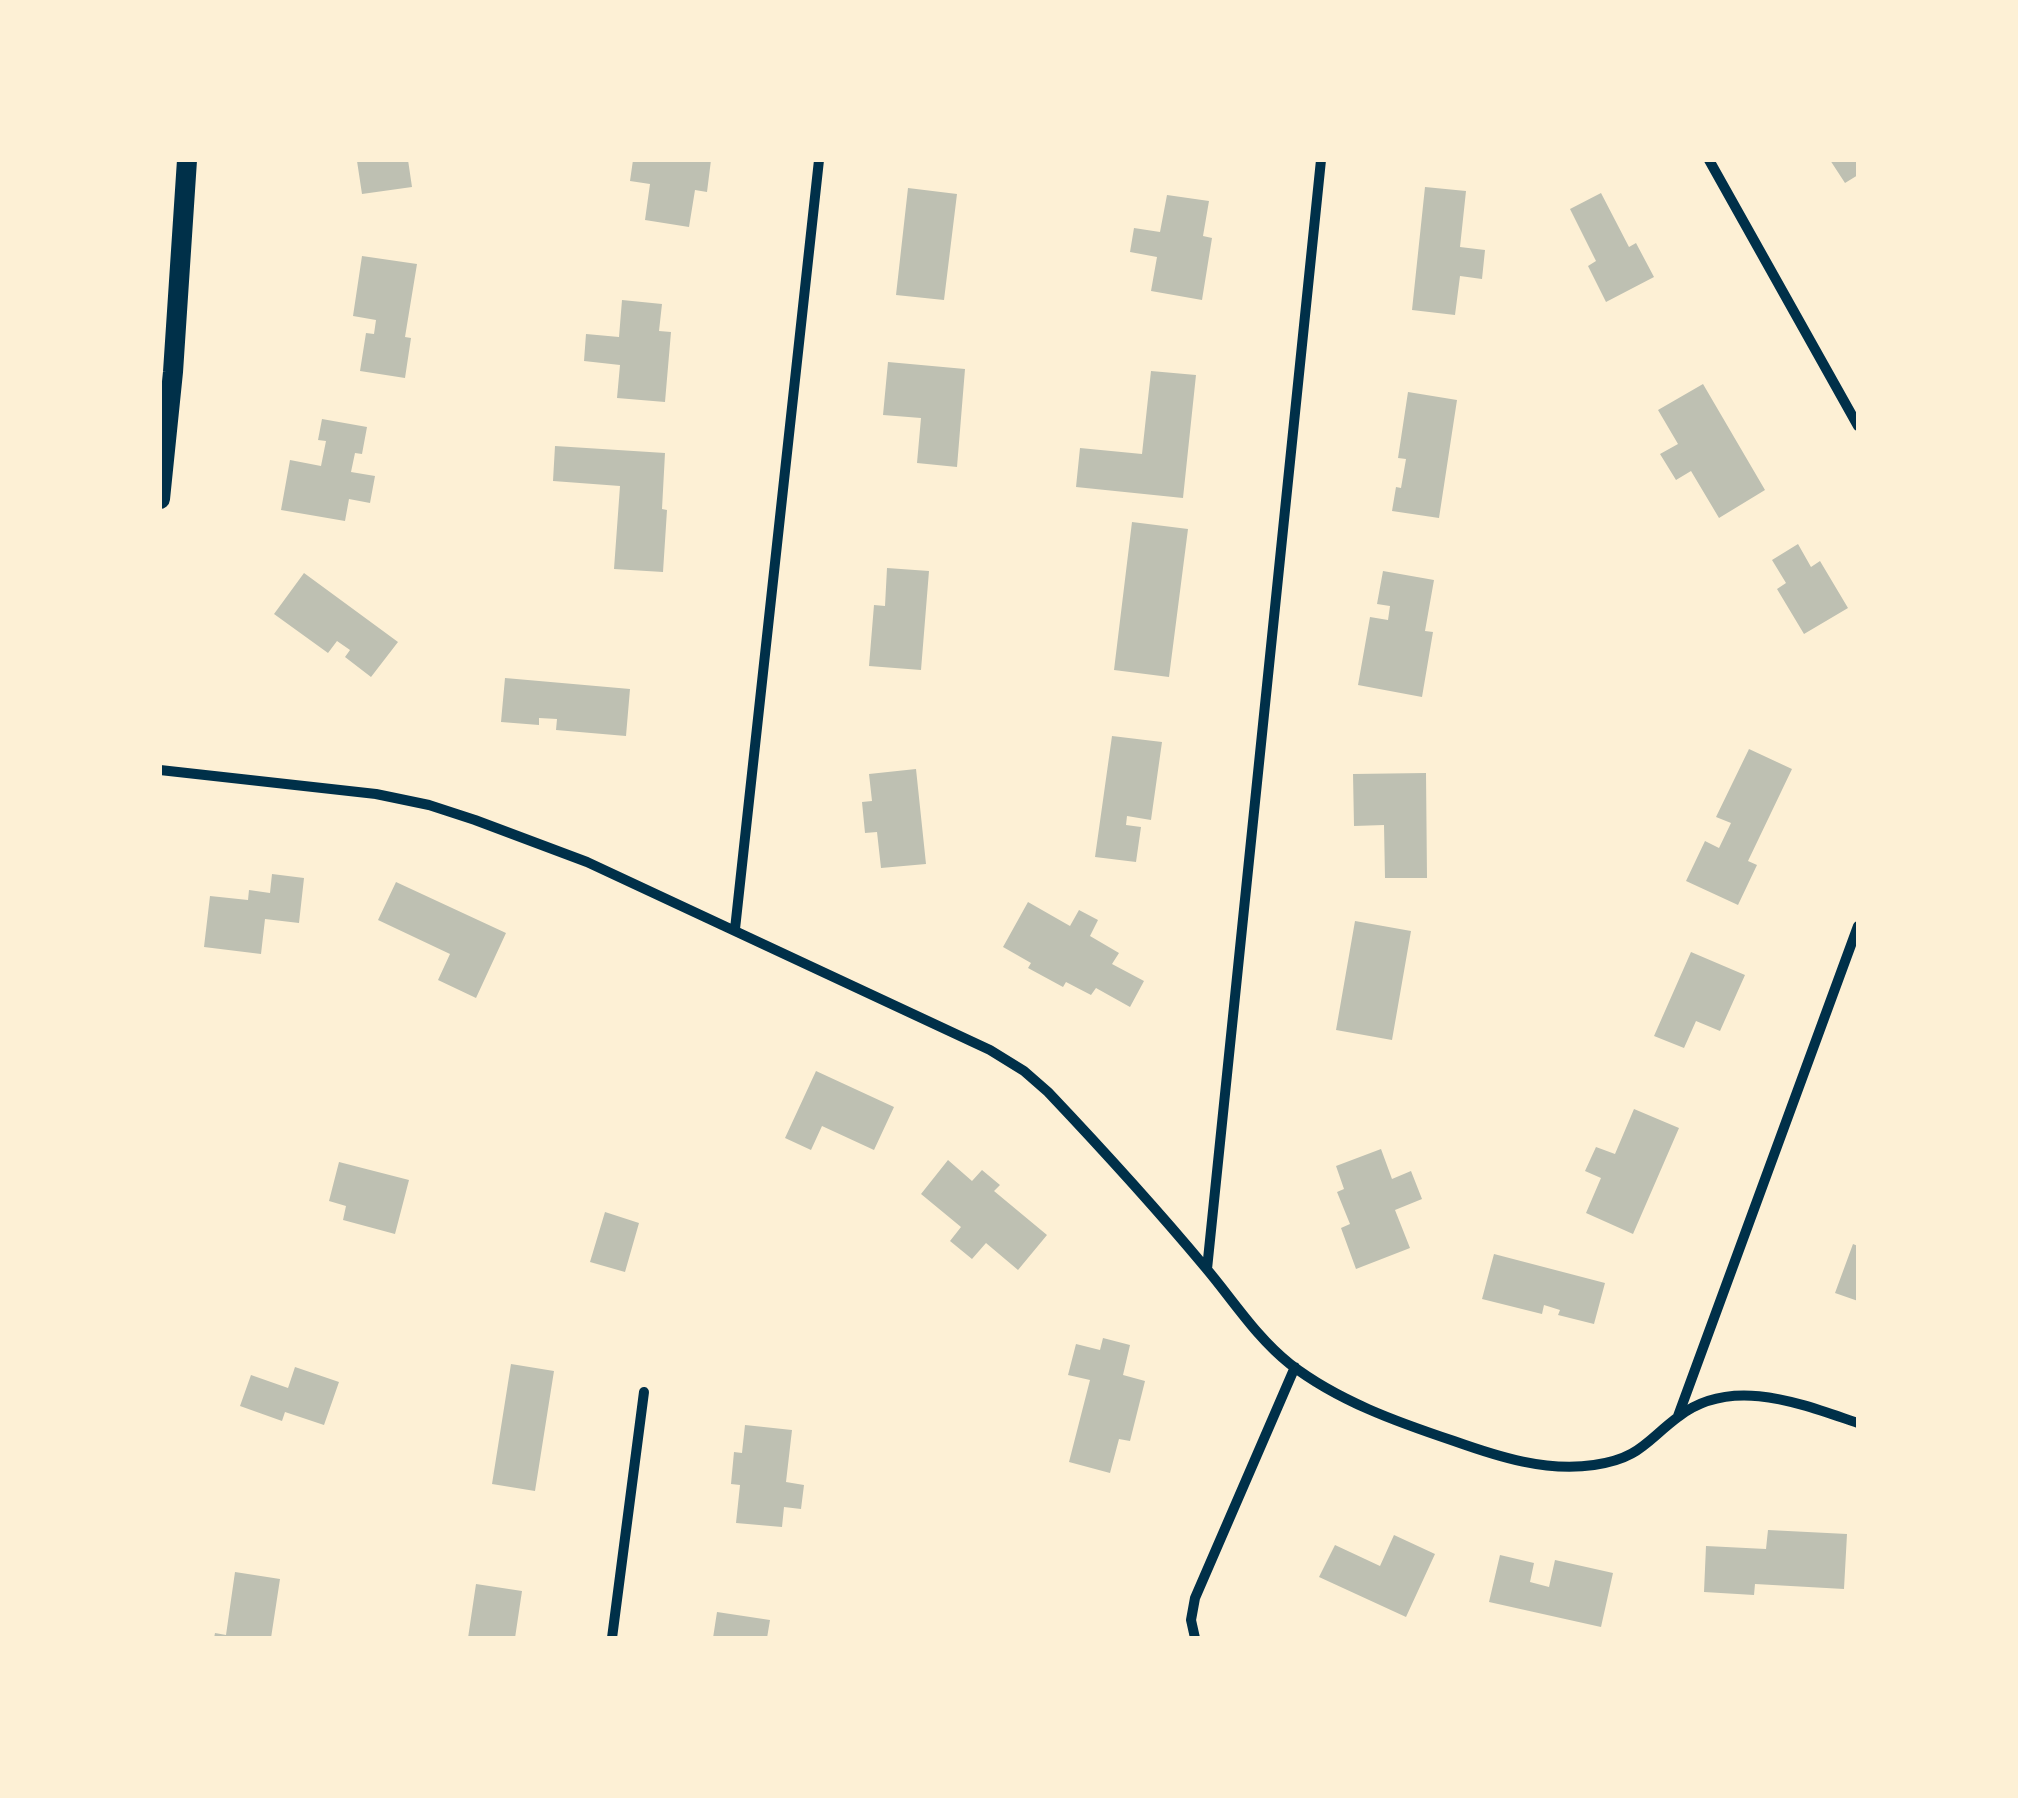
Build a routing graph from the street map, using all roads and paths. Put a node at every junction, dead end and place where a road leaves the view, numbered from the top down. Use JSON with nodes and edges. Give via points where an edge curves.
{"nodes":[{"id":1,"x":187,"y":160,"type":"edge"},
{"id":2,"x":819,"y":160,"type":"edge"},
{"id":3,"x":1321,"y":160,"type":"edge"},
{"id":4,"x":1709,"y":160,"type":"edge"},
{"id":5,"x":1858,"y":426,"type":"edge"},
{"id":6,"x":160,"y":500,"type":"edge"},
{"id":7,"x":160,"y":770,"type":"edge"},
{"id":8,"x":1858,"y":926,"type":"edge"},
{"id":9,"x":734,"y":929,"type":"junction"},
{"id":10,"x":1207,"y":1269,"type":"junction"},
{"id":11,"x":1295,"y":1367,"type":"junction"},
{"id":12,"x":644,"y":1392,"type":"dead end"},
{"id":13,"x":1678,"y":1416,"type":"junction"},
{"id":14,"x":1858,"y":1424,"type":"edge"},
{"id":15,"x":612,"y":1638,"type":"edge"},
{"id":16,"x":1195,"y":1638,"type":"edge"}],
"edges":[{"from":1,"to":6,"type":"main road"},
{"from":2,"to":9,"type":"street"},
{"from":3,"to":10,"type":"street"},
{"from":4,"to":5,"type":"street"},
{"from":7,"to":9,"type":"street","via":[[429,805],[588,862]]},
{"from":8,"to":13,"type":"street"},
{"from":9,"to":10,"type":"street","via":[[1024,1071]]},
{"from":10,"to":11,"type":"street","via":[[1251,1326]]},
{"from":11,"to":13,"type":"street","via":[[1405,1425],[1535,1464],[1571,1468],[1624,1458]]},
{"from":11,"to":16,"type":"street","via":[[1195,1598]]},
{"from":12,"to":15,"type":"street"},
{"from":13,"to":14,"type":"street","via":[[1700,1402],[1745,1394]]}]}
